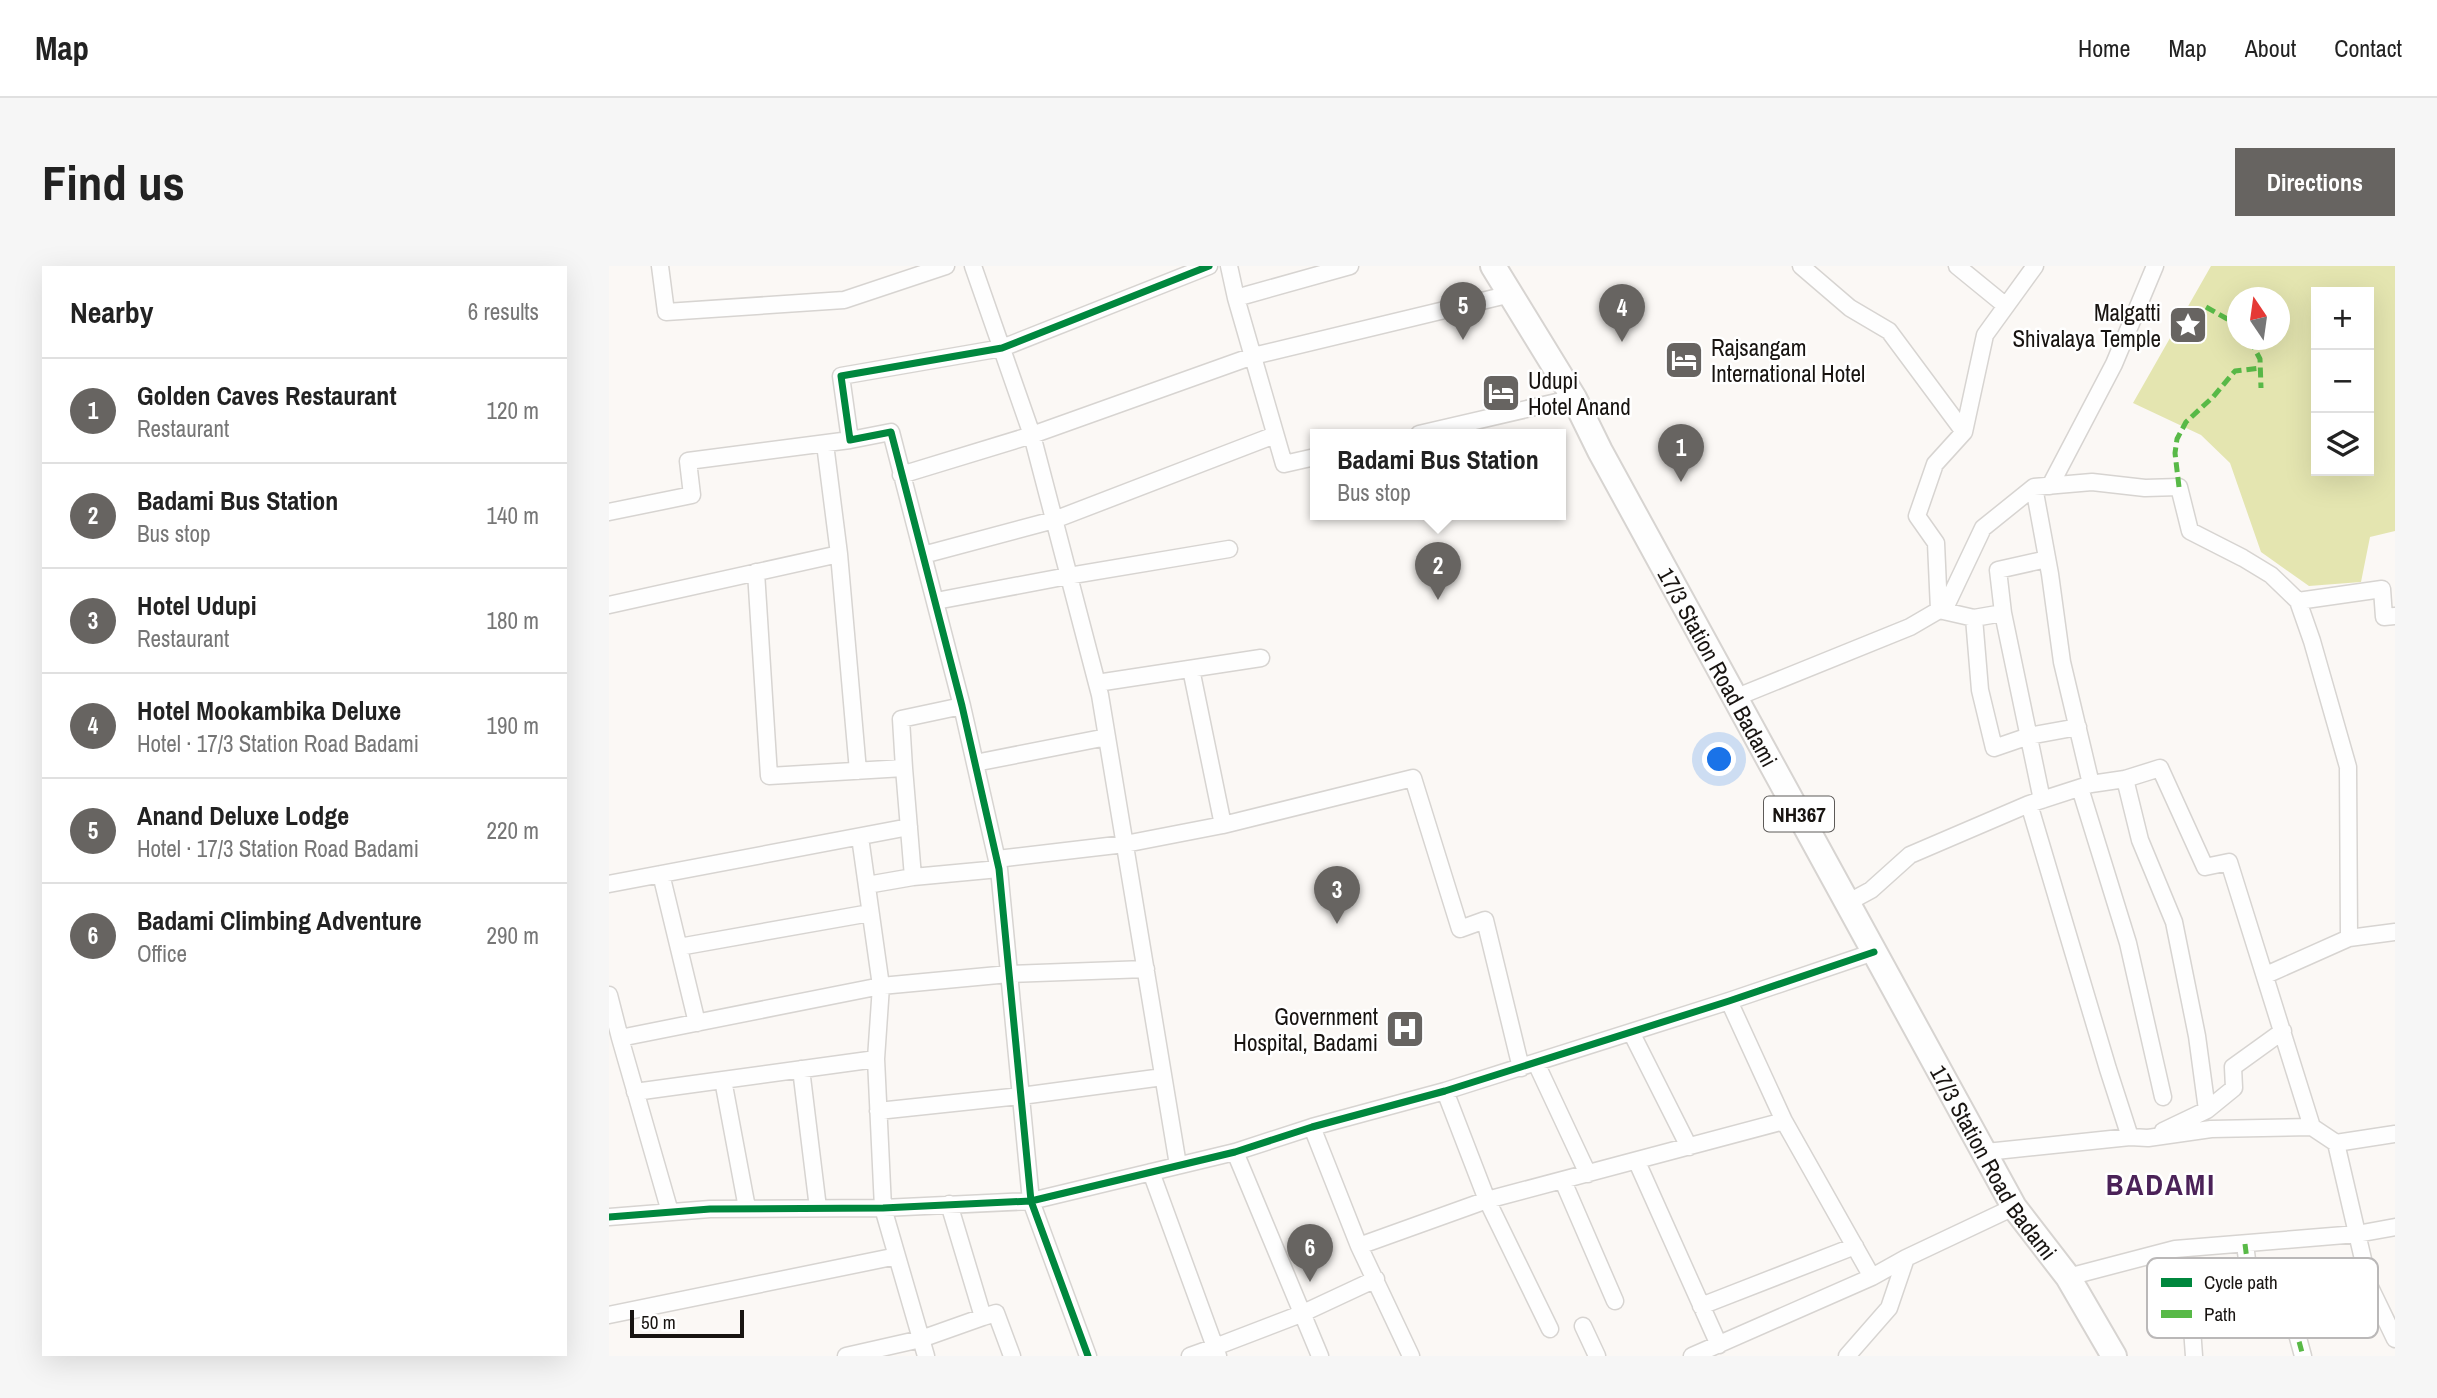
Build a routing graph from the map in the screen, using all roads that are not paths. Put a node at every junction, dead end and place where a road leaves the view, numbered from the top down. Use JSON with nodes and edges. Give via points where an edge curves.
{"nodes":[{"id":1,"x":660,"y":266,"type":"edge"},
{"id":2,"x":946,"y":266,"type":"edge"},
{"id":3,"x":973,"y":266,"type":"edge"},
{"id":4,"x":1209,"y":266,"type":"edge"},
{"id":5,"x":1229,"y":266,"type":"edge"},
{"id":6,"x":1350,"y":266,"type":"edge"},
{"id":7,"x":1493,"y":266,"type":"edge"},
{"id":8,"x":1801,"y":266,"type":"edge"},
{"id":9,"x":1957,"y":266,"type":"edge"},
{"id":10,"x":2035,"y":266,"type":"edge"},
{"id":11,"x":2155,"y":266,"type":"edge"},
{"id":12,"x":1511,"y":294,"type":"junction"},
{"id":13,"x":1236,"y":298,"type":"junction"},
{"id":14,"x":2006,"y":306,"type":"junction"},
{"id":15,"x":1002,"y":348,"type":"junction"},
{"id":16,"x":1253,"y":356,"type":"junction"},
{"id":17,"x":1574,"y":398,"type":"junction"},
{"id":18,"x":1441,"y":429,"type":"edge"},
{"id":19,"x":1964,"y":432,"type":"junction"},
{"id":20,"x":1032,"y":435,"type":"junction"},
{"id":21,"x":1275,"y":435,"type":"junction"},
{"id":22,"x":850,"y":440,"type":"junction"},
{"id":23,"x":825,"y":444,"type":"junction"},
{"id":24,"x":1310,"y":458,"type":"edge"},
{"id":25,"x":901,"y":475,"type":"junction"},
{"id":26,"x":2042,"y":487,"type":"junction"},
{"id":27,"x":609,"y":512,"type":"edge"},
{"id":28,"x":1054,"y":520,"type":"junction"},
{"id":29,"x":1229,"y":549,"type":"dead end"},
{"id":30,"x":839,"y":554,"type":"junction"},
{"id":31,"x":923,"y":555,"type":"junction"},
{"id":32,"x":2047,"y":559,"type":"junction"},
{"id":33,"x":756,"y":572,"type":"junction"},
{"id":34,"x":1068,"y":576,"type":"junction"},
{"id":35,"x":936,"y":601,"type":"junction"},
{"id":36,"x":2298,"y":601,"type":"junction"},
{"id":37,"x":609,"y":605,"type":"edge"},
{"id":38,"x":1939,"y":610,"type":"junction"},
{"id":39,"x":2003,"y":613,"type":"junction"},
{"id":40,"x":2395,"y":617,"type":"edge"},
{"id":41,"x":1974,"y":618,"type":"junction"},
{"id":42,"x":1261,"y":658,"type":"dead end"},
{"id":43,"x":1191,"y":669,"type":"junction"},
{"id":44,"x":1097,"y":683,"type":"junction"},
{"id":45,"x":1737,"y":697,"type":"junction"},
{"id":46,"x":962,"y":706,"type":"junction"},
{"id":47,"x":2078,"y":727,"type":"junction"},
{"id":48,"x":2029,"y":736,"type":"junction"},
{"id":49,"x":1107,"y":737,"type":"junction"},
{"id":50,"x":975,"y":763,"type":"junction"},
{"id":51,"x":904,"y":768,"type":"junction"},
{"id":52,"x":857,"y":771,"type":"junction"},
{"id":53,"x":2125,"y":779,"type":"junction"},
{"id":54,"x":2085,"y":786,"type":"junction"},
{"id":55,"x":2036,"y":802,"type":"junction"},
{"id":56,"x":1223,"y":825,"type":"junction"},
{"id":57,"x":909,"y":827,"type":"junction"},
{"id":58,"x":860,"y":837,"type":"junction"},
{"id":59,"x":1125,"y":844,"type":"junction"},
{"id":60,"x":998,"y":864,"type":"junction"},
{"id":61,"x":661,"y":874,"type":"junction"},
{"id":62,"x":913,"y":877,"type":"junction"},
{"id":63,"x":609,"y":884,"type":"edge"},
{"id":64,"x":867,"y":885,"type":"junction"},
{"id":65,"x":1847,"y":903,"type":"junction"},
{"id":66,"x":870,"y":913,"type":"junction"},
{"id":67,"x":2395,"y":932,"type":"edge"},
{"id":68,"x":2349,"y":938,"type":"junction"},
{"id":69,"x":678,"y":947,"type":"junction"},
{"id":70,"x":1874,"y":952,"type":"junction"},
{"id":71,"x":1146,"y":969,"type":"junction"},
{"id":72,"x":1009,"y":974,"type":"junction"},
{"id":73,"x":2266,"y":975,"type":"junction"},
{"id":74,"x":881,"y":986,"type":"junction"},
{"id":75,"x":609,"y":995,"type":"edge"},
{"id":76,"x":1729,"y":1001,"type":"junction"},
{"id":77,"x":697,"y":1023,"type":"junction"},
{"id":78,"x":2283,"y":1031,"type":"junction"},
{"id":79,"x":1631,"y":1032,"type":"junction"},
{"id":80,"x":620,"y":1038,"type":"junction"},
{"id":81,"x":876,"y":1059,"type":"junction"},
{"id":82,"x":1529,"y":1065,"type":"junction"},
{"id":83,"x":801,"y":1069,"type":"junction"},
{"id":84,"x":1163,"y":1077,"type":"junction"},
{"id":85,"x":723,"y":1080,"type":"junction"},
{"id":86,"x":1445,"y":1091,"type":"junction"},
{"id":87,"x":635,"y":1092,"type":"junction"},
{"id":88,"x":1021,"y":1097,"type":"junction"},
{"id":89,"x":2163,"y":1097,"type":"dead end"},
{"id":90,"x":2207,"y":1110,"type":"junction"},
{"id":91,"x":878,"y":1111,"type":"junction"},
{"id":92,"x":1784,"y":1121,"type":"junction"},
{"id":93,"x":1312,"y":1127,"type":"junction"},
{"id":94,"x":2312,"y":1127,"type":"junction"},
{"id":95,"x":2395,"y":1134,"type":"edge"},
{"id":96,"x":2130,"y":1137,"type":"junction"},
{"id":97,"x":2148,"y":1138,"type":"junction"},
{"id":98,"x":2336,"y":1143,"type":"junction"},
{"id":99,"x":1689,"y":1147,"type":"junction"},
{"id":100,"x":1235,"y":1152,"type":"junction"},
{"id":101,"x":1986,"y":1152,"type":"junction"},
{"id":102,"x":1637,"y":1162,"type":"junction"},
{"id":103,"x":1178,"y":1166,"type":"junction"},
{"id":104,"x":1151,"y":1172,"type":"junction"},
{"id":105,"x":1588,"y":1174,"type":"junction"},
{"id":106,"x":1563,"y":1181,"type":"junction"},
{"id":107,"x":1487,"y":1200,"type":"junction"},
{"id":108,"x":1031,"y":1201,"type":"junction"},
{"id":109,"x":949,"y":1204,"type":"junction"},
{"id":110,"x":2014,"y":1207,"type":"junction"},
{"id":111,"x":747,"y":1208,"type":"junction"},
{"id":112,"x":818,"y":1208,"type":"junction"},
{"id":113,"x":883,"y":1208,"type":"junction"},
{"id":114,"x":670,"y":1212,"type":"junction"},
{"id":115,"x":609,"y":1217,"type":"edge"},
{"id":116,"x":2395,"y":1227,"type":"edge"},
{"id":117,"x":2357,"y":1234,"type":"junction"},
{"id":118,"x":2245,"y":1244,"type":"junction"},
{"id":119,"x":1359,"y":1246,"type":"junction"},
{"id":120,"x":1855,"y":1246,"type":"junction"},
{"id":121,"x":897,"y":1256,"type":"junction"},
{"id":122,"x":1906,"y":1258,"type":"junction"},
{"id":123,"x":2247,"y":1258,"type":"edge"},
{"id":124,"x":2363,"y":1258,"type":"edge"},
{"id":125,"x":1872,"y":1277,"type":"junction"},
{"id":126,"x":2068,"y":1277,"type":"junction"},
{"id":127,"x":1376,"y":1279,"type":"junction"},
{"id":128,"x":1615,"y":1301,"type":"dead end"},
{"id":129,"x":2378,"y":1304,"type":"edge"},
{"id":130,"x":1701,"y":1306,"type":"junction"},
{"id":131,"x":1301,"y":1314,"type":"junction"},
{"id":132,"x":609,"y":1315,"type":"edge"},
{"id":133,"x":982,"y":1317,"type":"junction"},
{"id":134,"x":1583,"y":1326,"type":"dead end"},
{"id":135,"x":1550,"y":1329,"type":"dead end"},
{"id":136,"x":2193,"y":1338,"type":"edge"},
{"id":137,"x":2298,"y":1338,"type":"edge"},
{"id":138,"x":921,"y":1339,"type":"junction"},
{"id":139,"x":2395,"y":1339,"type":"edge"},
{"id":140,"x":1719,"y":1345,"type":"junction"},
{"id":141,"x":1216,"y":1352,"type":"edge"},
{"id":142,"x":846,"y":1356,"type":"edge"},
{"id":143,"x":926,"y":1356,"type":"edge"},
{"id":144,"x":1012,"y":1356,"type":"edge"},
{"id":145,"x":1088,"y":1356,"type":"edge"},
{"id":146,"x":1190,"y":1356,"type":"edge"},
{"id":147,"x":1320,"y":1356,"type":"edge"},
{"id":148,"x":1411,"y":1356,"type":"edge"},
{"id":149,"x":1597,"y":1356,"type":"edge"},
{"id":150,"x":1692,"y":1356,"type":"edge"},
{"id":151,"x":1847,"y":1356,"type":"edge"},
{"id":152,"x":2114,"y":1356,"type":"edge"},
{"id":153,"x":2194,"y":1356,"type":"edge"},
{"id":154,"x":2303,"y":1356,"type":"edge"}],
"edges":[{"from":1,"to":2,"type":"street","via":[[666,312],[844,300]]},
{"from":3,"to":15,"type":"street"},
{"from":4,"to":15,"type":"street"},
{"from":5,"to":13,"type":"street"},
{"from":6,"to":13,"type":"street"},
{"from":7,"to":12,"type":"highway","name":"17/3 Station Road Badami","number":"NH367"},
{"from":8,"to":19,"type":"street","via":[[1850,308],[1889,331]]},
{"from":9,"to":14,"type":"street"},
{"from":10,"to":14,"type":"street"},
{"from":11,"to":26,"type":"street","via":[[2114,364]]},
{"from":12,"to":16,"type":"street"},
{"from":12,"to":17,"type":"highway","name":"17/3 Station Road Badami","number":"NH367"},
{"from":13,"to":16,"type":"street"},
{"from":14,"to":19,"type":"street","via":[[1985,335]]},
{"from":15,"to":20,"type":"street"},
{"from":15,"to":22,"type":"street","via":[[841,376]]},
{"from":16,"to":20,"type":"street"},
{"from":16,"to":21,"type":"street"},
{"from":17,"to":18,"type":"street"},
{"from":17,"to":45,"type":"highway","name":"17/3 Station Road Badami","number":"NH367"},
{"from":19,"to":38,"type":"street","via":[[1935,464],[1917,516],[1936,543]]},
{"from":20,"to":25,"type":"street"},
{"from":20,"to":28,"type":"street"},
{"from":21,"to":24,"type":"street","via":[[1284,464]]},
{"from":21,"to":28,"type":"street"},
{"from":22,"to":23,"type":"street"},
{"from":22,"to":25,"type":"street","via":[[891,432]]},
{"from":23,"to":27,"type":"street","via":[[688,461],[692,495]]},
{"from":23,"to":30,"type":"street"},
{"from":25,"to":31,"type":"street"},
{"from":26,"to":32,"type":"street"},
{"from":26,"to":36,"type":"street","via":[[2092,482],[2179,487],[2190,531],[2271,575]]},
{"from":26,"to":38,"type":"street","via":[[1983,528],[1946,606]]},
{"from":28,"to":31,"type":"street"},
{"from":28,"to":34,"type":"street"},
{"from":29,"to":34,"type":"street"},
{"from":30,"to":33,"type":"street"},
{"from":30,"to":52,"type":"street"},
{"from":31,"to":35,"type":"street"},
{"from":32,"to":39,"type":"street","via":[[1998,570]]},
{"from":32,"to":47,"type":"street","via":[[2062,662]]},
{"from":33,"to":37,"type":"street"},
{"from":33,"to":52,"type":"street","via":[[769,776]]},
{"from":34,"to":35,"type":"street"},
{"from":34,"to":44,"type":"street"},
{"from":35,"to":46,"type":"street"},
{"from":36,"to":40,"type":"street","via":[[2382,589],[2384,617]]},
{"from":36,"to":68,"type":"street","via":[[2348,766]]},
{"from":38,"to":41,"type":"street"},
{"from":38,"to":45,"type":"street","via":[[1910,627]]},
{"from":39,"to":41,"type":"street"},
{"from":39,"to":48,"type":"street"},
{"from":41,"to":48,"type":"street","via":[[1980,690],[1994,748]]},
{"from":42,"to":43,"type":"street"},
{"from":43,"to":44,"type":"street"},
{"from":43,"to":56,"type":"street"},
{"from":44,"to":49,"type":"street"},
{"from":45,"to":65,"type":"highway","name":"17/3 Station Road Badami","number":"NH367"},
{"from":46,"to":50,"type":"street"},
{"from":46,"to":51,"type":"street","via":[[901,719]]},
{"from":47,"to":48,"type":"street"},
{"from":47,"to":54,"type":"street"},
{"from":48,"to":55,"type":"street"},
{"from":49,"to":50,"type":"street"},
{"from":49,"to":59,"type":"street"},
{"from":50,"to":60,"type":"street"},
{"from":51,"to":52,"type":"street"},
{"from":51,"to":57,"type":"street"},
{"from":53,"to":54,"type":"street"},
{"from":53,"to":73,"type":"street","via":[[2160,768],[2205,867],[2229,862]]},
{"from":53,"to":90,"type":"street","via":[[2140,840],[2175,922]]},
{"from":54,"to":55,"type":"street"},
{"from":54,"to":89,"type":"street","via":[[2129,943]]},
{"from":55,"to":65,"type":"street","via":[[1910,855],[1871,890]]},
{"from":55,"to":96,"type":"street"},
{"from":56,"to":59,"type":"street"},
{"from":56,"to":82,"type":"street","via":[[1413,778],[1460,929],[1486,920]]},
{"from":57,"to":58,"type":"street"},
{"from":57,"to":62,"type":"street"},
{"from":58,"to":61,"type":"street"},
{"from":58,"to":64,"type":"street"},
{"from":59,"to":60,"type":"street"},
{"from":59,"to":71,"type":"street"},
{"from":60,"to":62,"type":"street"},
{"from":60,"to":72,"type":"street"},
{"from":61,"to":63,"type":"street"},
{"from":61,"to":69,"type":"street"},
{"from":62,"to":64,"type":"street"},
{"from":64,"to":66,"type":"street"},
{"from":65,"to":70,"type":"highway","name":"17/3 Station Road Badami","number":"NH367"},
{"from":66,"to":69,"type":"street"},
{"from":66,"to":74,"type":"street"},
{"from":67,"to":68,"type":"street"},
{"from":68,"to":73,"type":"street"},
{"from":69,"to":77,"type":"street"},
{"from":70,"to":76,"type":"street"},
{"from":70,"to":101,"type":"highway","name":"17/3 Station Road Badami","number":"NH367"},
{"from":71,"to":72,"type":"street"},
{"from":71,"to":84,"type":"street"},
{"from":72,"to":74,"type":"street"},
{"from":72,"to":88,"type":"street"},
{"from":73,"to":78,"type":"street"},
{"from":74,"to":77,"type":"street"},
{"from":74,"to":81,"type":"street"},
{"from":75,"to":80,"type":"street"},
{"from":76,"to":79,"type":"street"},
{"from":76,"to":92,"type":"street"},
{"from":77,"to":80,"type":"street"},
{"from":78,"to":90,"type":"street","via":[[2233,1066],[2234,1088]]},
{"from":78,"to":94,"type":"street"},
{"from":79,"to":82,"type":"street"},
{"from":79,"to":99,"type":"street"},
{"from":80,"to":87,"type":"street"},
{"from":81,"to":83,"type":"street"},
{"from":81,"to":91,"type":"street"},
{"from":82,"to":86,"type":"street"},
{"from":82,"to":105,"type":"street"},
{"from":83,"to":85,"type":"street"},
{"from":83,"to":112,"type":"street"},
{"from":84,"to":88,"type":"street"},
{"from":84,"to":103,"type":"street"},
{"from":85,"to":87,"type":"street"},
{"from":85,"to":111,"type":"street"},
{"from":86,"to":93,"type":"street"},
{"from":86,"to":107,"type":"street"},
{"from":87,"to":114,"type":"street"},
{"from":88,"to":91,"type":"street"},
{"from":88,"to":108,"type":"street"},
{"from":90,"to":97,"type":"street"},
{"from":91,"to":113,"type":"street"},
{"from":92,"to":99,"type":"street"},
{"from":92,"to":120,"type":"street"},
{"from":93,"to":100,"type":"street"},
{"from":93,"to":119,"type":"street"},
{"from":94,"to":97,"type":"street","via":[[2211,1129]]},
{"from":94,"to":98,"type":"street"},
{"from":95,"to":98,"type":"street"},
{"from":96,"to":97,"type":"street"},
{"from":96,"to":101,"type":"street"},
{"from":98,"to":117,"type":"street"},
{"from":99,"to":102,"type":"street"},
{"from":100,"to":103,"type":"street"},
{"from":100,"to":131,"type":"street"},
{"from":101,"to":110,"type":"highway","name":"17/3 Station Road Badami","number":"NH367"},
{"from":102,"to":105,"type":"street"},
{"from":102,"to":130,"type":"street"},
{"from":103,"to":104,"type":"street"},
{"from":104,"to":108,"type":"street"},
{"from":104,"to":141,"type":"street"},
{"from":105,"to":106,"type":"street"},
{"from":106,"to":107,"type":"street"},
{"from":106,"to":128,"type":"street"},
{"from":107,"to":119,"type":"street"},
{"from":107,"to":135,"type":"street"},
{"from":108,"to":109,"type":"street"},
{"from":108,"to":145,"type":"street"},
{"from":109,"to":113,"type":"street"},
{"from":109,"to":133,"type":"street"},
{"from":110,"to":122,"type":"street"},
{"from":110,"to":126,"type":"highway","name":"17/3 Station Road Badami","number":"NH367"},
{"from":111,"to":112,"type":"street"},
{"from":111,"to":114,"type":"street"},
{"from":112,"to":113,"type":"street"},
{"from":113,"to":121,"type":"street"},
{"from":114,"to":115,"type":"street"},
{"from":116,"to":117,"type":"street"},
{"from":117,"to":118,"type":"street"},
{"from":117,"to":124,"type":"street"},
{"from":118,"to":123,"type":"street"},
{"from":118,"to":126,"type":"street","via":[[2175,1249]]},
{"from":119,"to":127,"type":"street"},
{"from":120,"to":125,"type":"street"},
{"from":120,"to":130,"type":"street"},
{"from":121,"to":132,"type":"street"},
{"from":121,"to":138,"type":"street"},
{"from":122,"to":125,"type":"street"},
{"from":122,"to":151,"type":"street","via":[[1889,1308]]},
{"from":125,"to":140,"type":"street"},
{"from":126,"to":152,"type":"highway","name":"17/3 Station Road Badami","number":"NH367"},
{"from":127,"to":131,"type":"street"},
{"from":127,"to":148,"type":"street"},
{"from":129,"to":139,"type":"street"},
{"from":130,"to":140,"type":"street"},
{"from":131,"to":141,"type":"street"},
{"from":131,"to":147,"type":"street"},
{"from":133,"to":138,"type":"street"},
{"from":133,"to":144,"type":"street","via":[[996,1313]]},
{"from":134,"to":149,"type":"street"},
{"from":136,"to":153,"type":"street"},
{"from":137,"to":154,"type":"street"},
{"from":138,"to":142,"type":"street"},
{"from":138,"to":143,"type":"street"},
{"from":140,"to":150,"type":"street"},
{"from":141,"to":146,"type":"street"}]}
